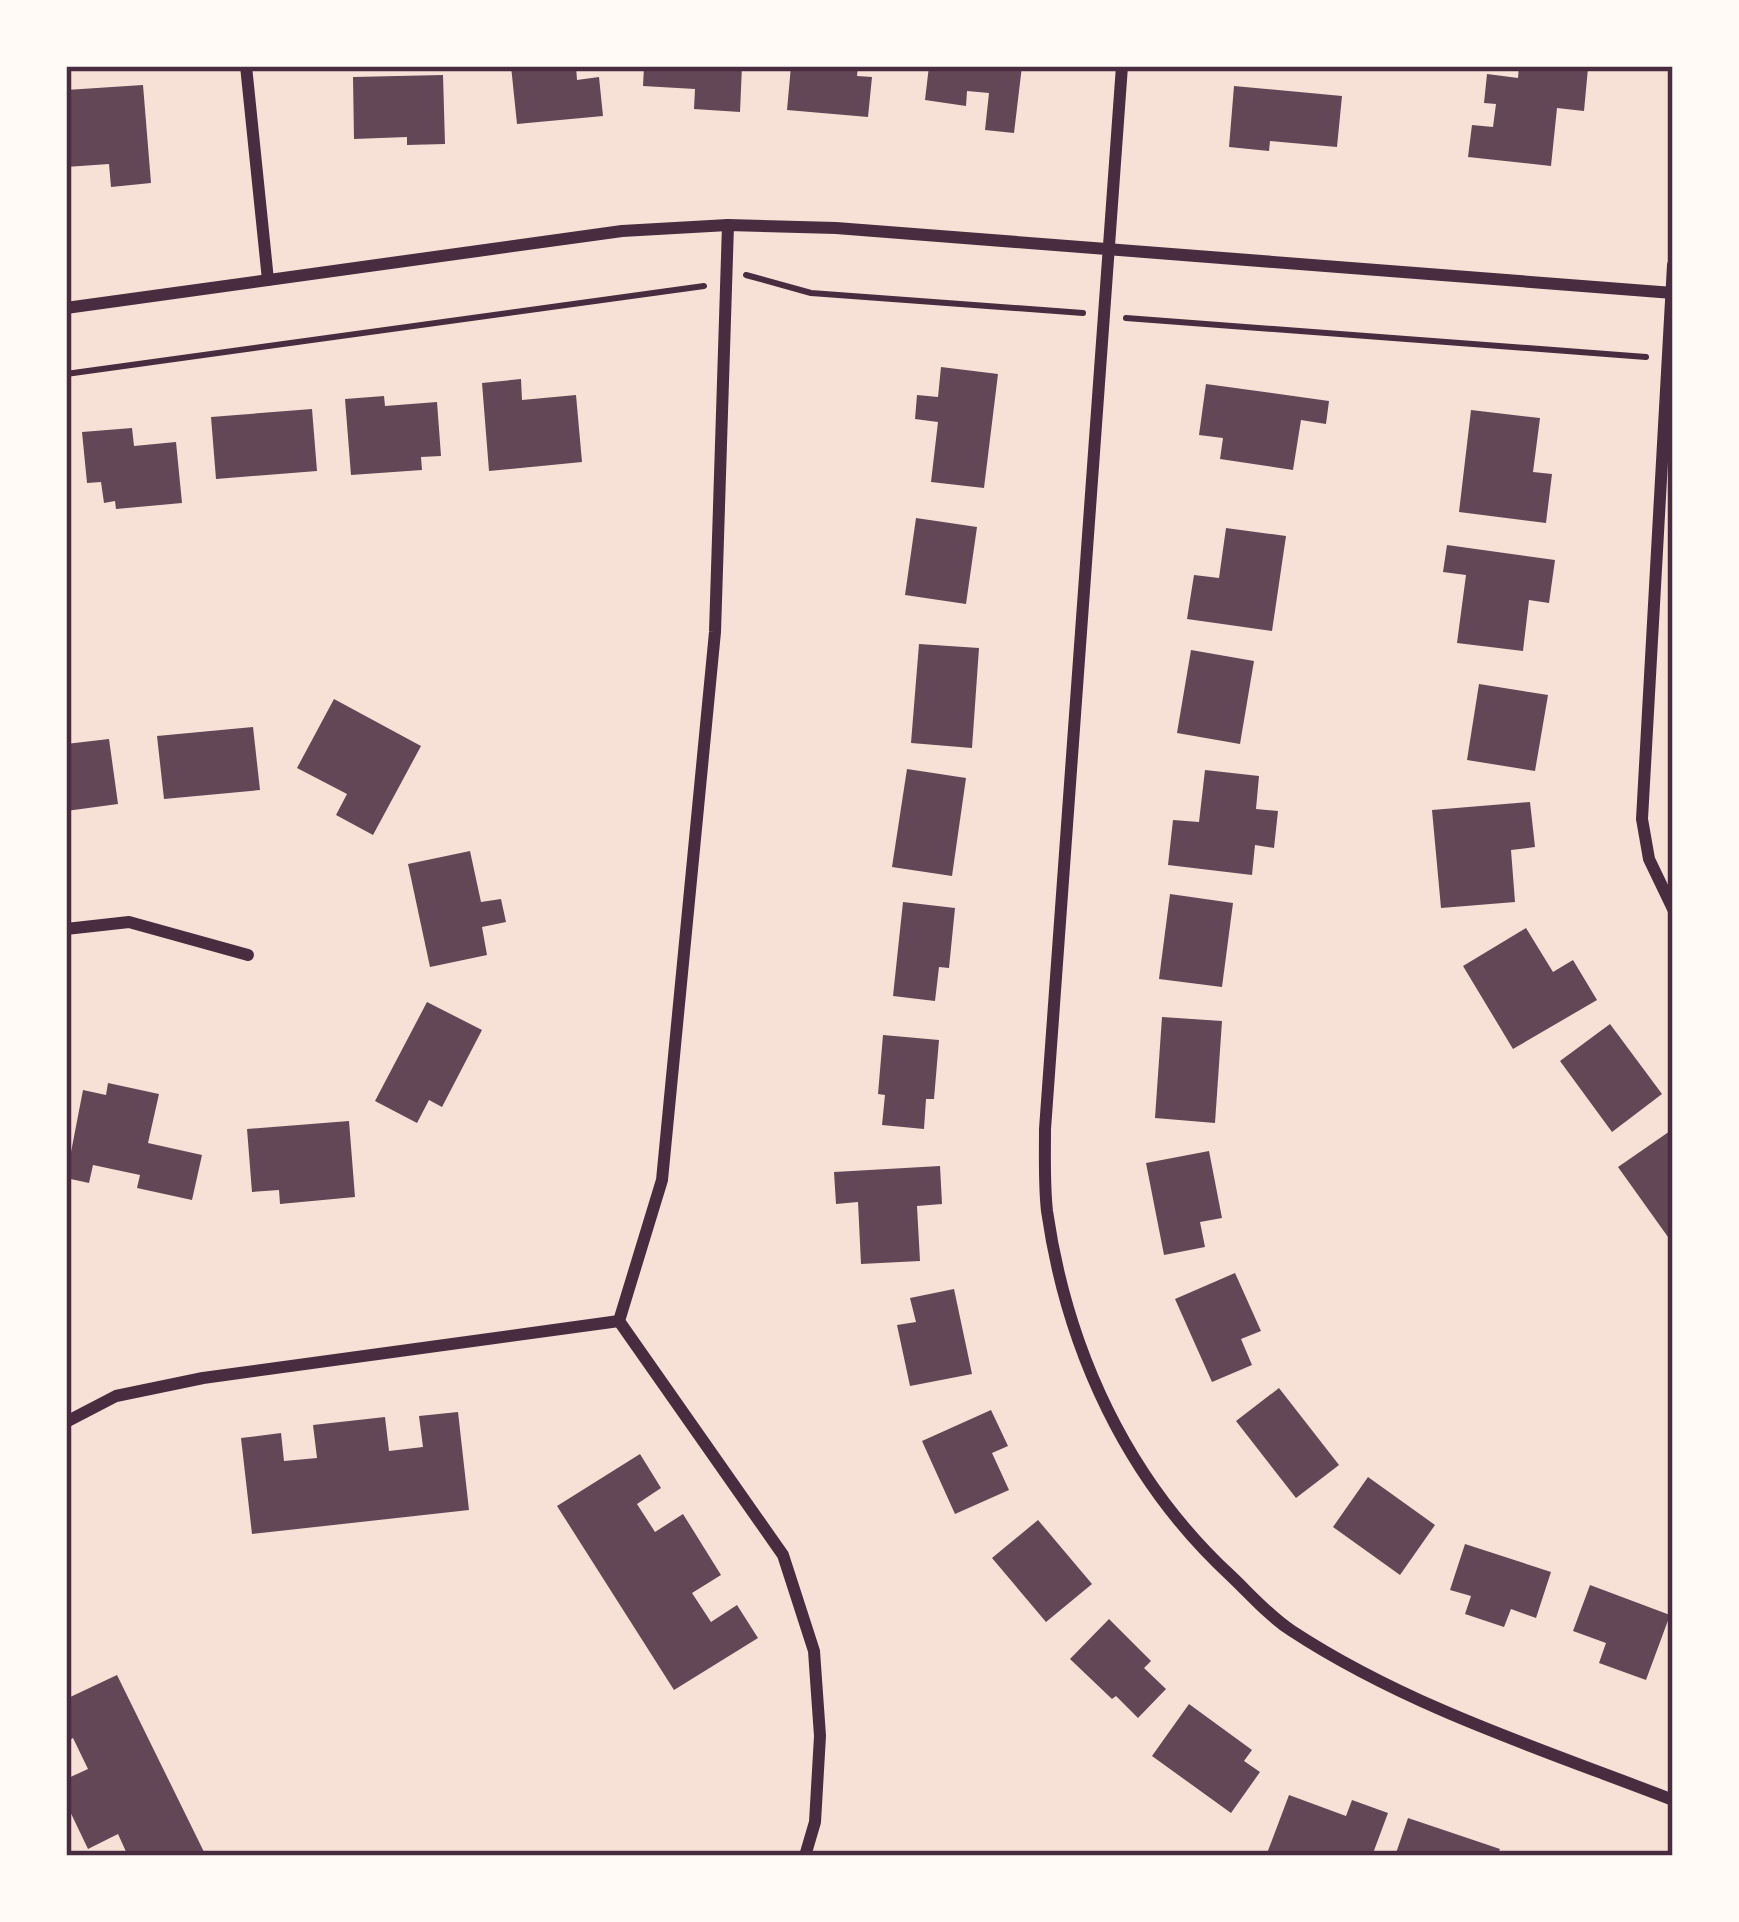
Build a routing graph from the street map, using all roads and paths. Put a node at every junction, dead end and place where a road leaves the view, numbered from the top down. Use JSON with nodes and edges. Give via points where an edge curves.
{"nodes":[{"id":1,"x":246,"y":66,"type":"edge"},
{"id":2,"x":1121,"y":66,"type":"edge"},
{"id":3,"x":728,"y":225,"type":"junction"},
{"id":4,"x":1109,"y":252,"type":"junction"},
{"id":5,"x":1673,"y":265,"type":"edge"},
{"id":6,"x":726,"y":279,"type":"junction"},
{"id":7,"x":268,"y":280,"type":"junction"},
{"id":8,"x":1672,"y":293,"type":"edge"},
{"id":9,"x":66,"y":308,"type":"edge"},
{"id":10,"x":1080,"y":313,"type":"dead end"},
{"id":11,"x":1133,"y":318,"type":"dead end"},
{"id":12,"x":1646,"y":357,"type":"dead end"},
{"id":13,"x":66,"y":374,"type":"edge"},
{"id":14,"x":1673,"y":909,"type":"edge"},
{"id":15,"x":66,"y":929,"type":"edge"},
{"id":16,"x":248,"y":956,"type":"dead end"},
{"id":17,"x":619,"y":1321,"type":"junction"},
{"id":18,"x":66,"y":1421,"type":"edge"},
{"id":19,"x":1673,"y":1800,"type":"edge"},
{"id":20,"x":805,"y":1856,"type":"edge"}],
"edges":[{"from":1,"to":7,"type":"street"},
{"from":2,"to":4,"type":"street"},
{"from":3,"to":4,"type":"street"},
{"from":3,"to":6,"type":"street"},
{"from":3,"to":7,"type":"street","via":[[622,231]]},
{"from":4,"to":8,"type":"street"},
{"from":4,"to":19,"type":"street","via":[[1045,1129],[1047,1208],[1083,1354],[1147,1479],[1205,1552],[1288,1629],[1402,1694]]},
{"from":5,"to":8,"type":"street"},
{"from":6,"to":10,"type":"path"},
{"from":6,"to":13,"type":"path"},
{"from":6,"to":17,"type":"street","via":[[715,632],[662,1180]]},
{"from":7,"to":9,"type":"street"},
{"from":8,"to":14,"type":"street","via":[[1642,819],[1649,859]]},
{"from":11,"to":12,"type":"path"},
{"from":15,"to":16,"type":"street","via":[[129,922]]},
{"from":17,"to":18,"type":"street","via":[[202,1378],[116,1396]]},
{"from":17,"to":20,"type":"street","via":[[783,1555],[814,1651],[820,1736]]}]}
